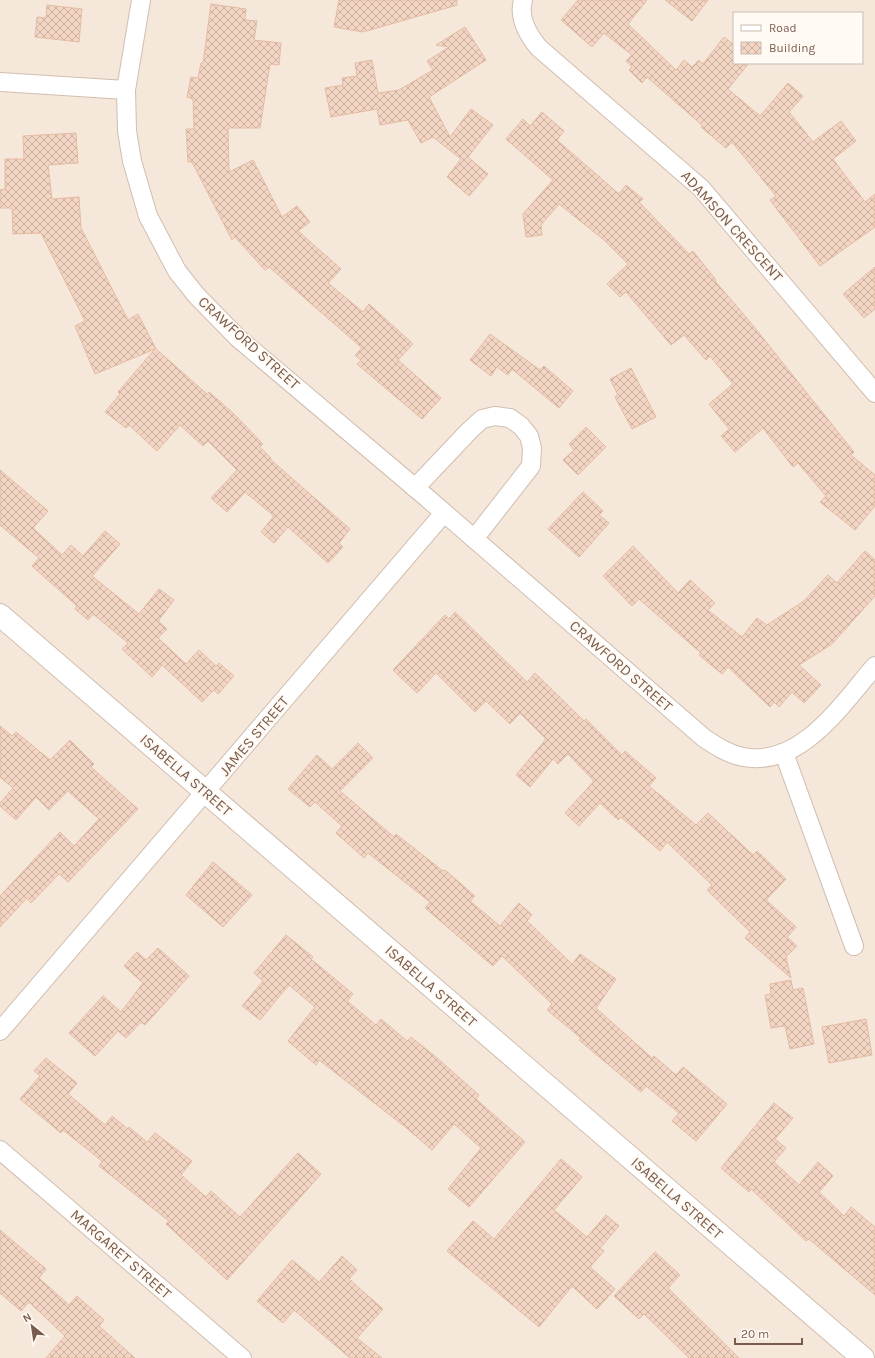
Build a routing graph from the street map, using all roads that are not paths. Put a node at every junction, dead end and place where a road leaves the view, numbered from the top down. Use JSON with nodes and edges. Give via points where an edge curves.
{"nodes":[{"id":1,"x":141,"y":0,"type":"edge"},
{"id":2,"x":523,"y":0,"type":"edge"},
{"id":3,"x":0,"y":82,"type":"edge"},
{"id":4,"x":126,"y":90,"type":"junction"},
{"id":5,"x":875,"y":393,"type":"edge"},
{"id":6,"x":415,"y":488,"type":"junction"},
{"id":7,"x":444,"y":512,"type":"junction"},
{"id":8,"x":474,"y":539,"type":"junction"},
{"id":9,"x":0,"y":615,"type":"edge"},
{"id":10,"x":875,"y":666,"type":"edge"},
{"id":11,"x":784,"y":753,"type":"junction"},
{"id":12,"x":206,"y":792,"type":"junction"},
{"id":13,"x":854,"y":946,"type":"dead end"},
{"id":14,"x":0,"y":1031,"type":"edge"},
{"id":15,"x":0,"y":1150,"type":"edge"},
{"id":16,"x":242,"y":1358,"type":"edge"},
{"id":17,"x":863,"y":1358,"type":"edge"}],
"edges":[{"from":1,"to":4,"type":"street","name":"CRAWFORD STREET"},
{"from":2,"to":5,"type":"street","name":"ADAMSON CRESCENT","via":[[523,22],[529,37],[701,188]]},
{"from":3,"to":4,"type":"street"},
{"from":4,"to":6,"type":"street","name":"CRAWFORD STREET","via":[[127,131],[138,188],[148,216],[178,271],[196,295],[238,338]]},
{"from":6,"to":7,"type":"street","name":"CRAWFORD STREET"},
{"from":6,"to":8,"type":"street","via":[[468,430],[482,419],[495,416],[510,418],[521,426],[529,436],[532,448],[531,466]]},
{"from":7,"to":8,"type":"street","name":"CRAWFORD STREET"},
{"from":7,"to":12,"type":"street","name":"JAMES STREET"},
{"from":8,"to":11,"type":"street","name":"CRAWFORD STREET","via":[[704,738],[723,750],[743,757],[768,758]]},
{"from":9,"to":12,"type":"street","name":"ISABELLA STREET"},
{"from":10,"to":11,"type":"street","name":"CRAWFORD STREET","via":[[815,733],[799,746]]},
{"from":11,"to":13,"type":"street"},
{"from":12,"to":14,"type":"street","name":"JAMES STREET"},
{"from":12,"to":17,"type":"street","name":"ISABELLA STREET"},
{"from":15,"to":16,"type":"street","name":"MARGARET STREET"}]}
